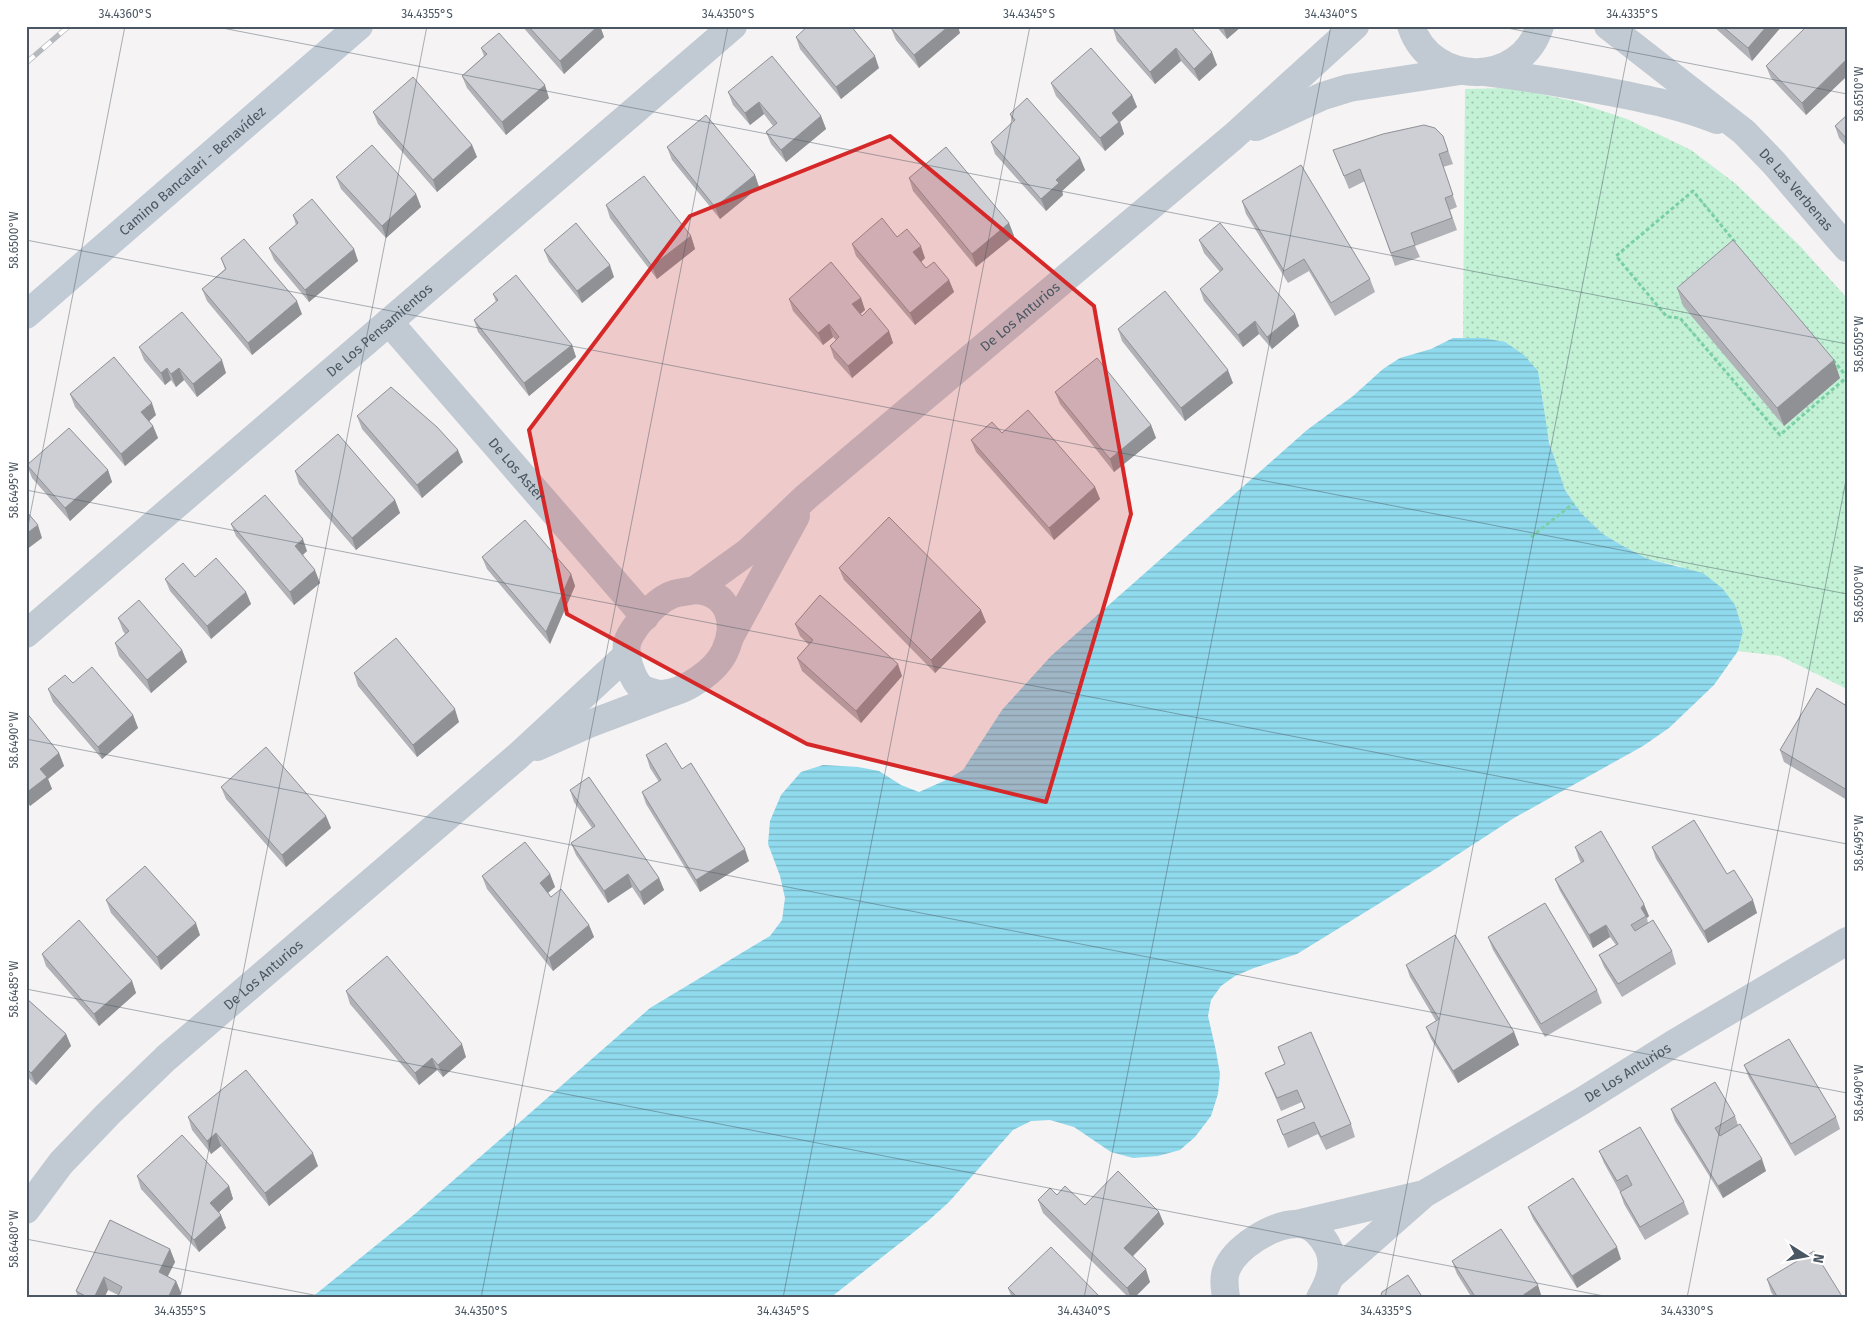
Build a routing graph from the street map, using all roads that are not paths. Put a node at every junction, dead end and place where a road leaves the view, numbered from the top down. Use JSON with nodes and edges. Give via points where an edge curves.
{"nodes":[{"id":1,"x":359,"y":26,"type":"edge"},
{"id":2,"x":733,"y":26,"type":"edge"},
{"id":3,"x":1355,"y":26,"type":"edge"},
{"id":4,"x":1411,"y":26,"type":"edge"},
{"id":5,"x":1540,"y":26,"type":"edge"},
{"id":6,"x":1608,"y":26,"type":"edge"},
{"id":7,"x":1472,"y":71,"type":"junction"},
{"id":8,"x":1744,"y":132,"type":"junction"},
{"id":9,"x":1234,"y":136,"type":"junction"},
{"id":10,"x":1847,"y":248,"type":"edge"},
{"id":11,"x":26,"y":315,"type":"edge"},
{"id":12,"x":389,"y":322,"type":"junction"},
{"id":13,"x":806,"y":497,"type":"junction"},
{"id":14,"x":695,"y":590,"type":"junction"},
{"id":15,"x":645,"y":616,"type":"junction"},
{"id":16,"x":26,"y":634,"type":"edge"},
{"id":17,"x":730,"y":638,"type":"junction"},
{"id":18,"x":626,"y":655,"type":"junction"},
{"id":19,"x":681,"y":690,"type":"junction"},
{"id":20,"x":518,"y":756,"type":"junction"},
{"id":21,"x":1842,"y":942,"type":"edge"},
{"id":22,"x":1424,"y":1194,"type":"junction"},
{"id":23,"x":26,"y":1210,"type":"edge"},
{"id":24,"x":1297,"y":1224,"type":"junction"},
{"id":25,"x":1226,"y":1285,"type":"edge"},
{"id":26,"x":1325,"y":1287,"type":"edge"},
{"id":27,"x":1214,"y":1298,"type":"edge"}],
"edges":[{"from":1,"to":11,"type":"main road","name":"Camino Bancalari - Benavídez"},
{"from":2,"to":12,"type":"street","name":"De Los Pensamientos"},
{"from":3,"to":9,"type":"street"},
{"from":4,"to":7,"type":"street","via":[[1425,51],[1441,64]]},
{"from":5,"to":7,"type":"street","via":[[1524,52],[1507,66]]},
{"from":6,"to":8,"type":"street"},
{"from":7,"to":8,"type":"street","via":[[1547,79],[1656,100],[1697,112]]},
{"from":7,"to":9,"type":"street","via":[[1349,88]]},
{"from":8,"to":10,"type":"street","name":"De Las Verbenas"},
{"from":9,"to":13,"type":"street","name":"De Los Anturios"},
{"from":12,"to":15,"type":"street","name":"De Los Aster"},
{"from":12,"to":16,"type":"street","name":"De Los Pensamientos"},
{"from":13,"to":14,"type":"street","name":"De Los Anturios","via":[[749,551]]},
{"from":13,"to":17,"type":"street"},
{"from":14,"to":15,"type":"street","via":[[670,595]]},
{"from":14,"to":17,"type":"street","via":[[723,600],[730,612]]},
{"from":15,"to":18,"type":"street","via":[[628,641]]},
{"from":17,"to":19,"type":"street","via":[[725,652],[708,673]]},
{"from":18,"to":19,"type":"street","via":[[633,677],[643,689],[660,694]]},
{"from":18,"to":20,"type":"street"},
{"from":19,"to":20,"type":"street","via":[[589,724]]},
{"from":20,"to":23,"type":"street","name":"De Los Anturios","via":[[166,1058],[61,1163]]},
{"from":21,"to":22,"type":"street","name":"De Los Anturios"},
{"from":22,"to":24,"type":"street"},
{"from":22,"to":26,"type":"street"},
{"from":24,"to":25,"type":"street","via":[[1271,1230],[1248,1244],[1235,1257]]},
{"from":24,"to":26,"type":"street","via":[[1312,1227],[1332,1254]]},
{"from":25,"to":27,"type":"street"}]}
